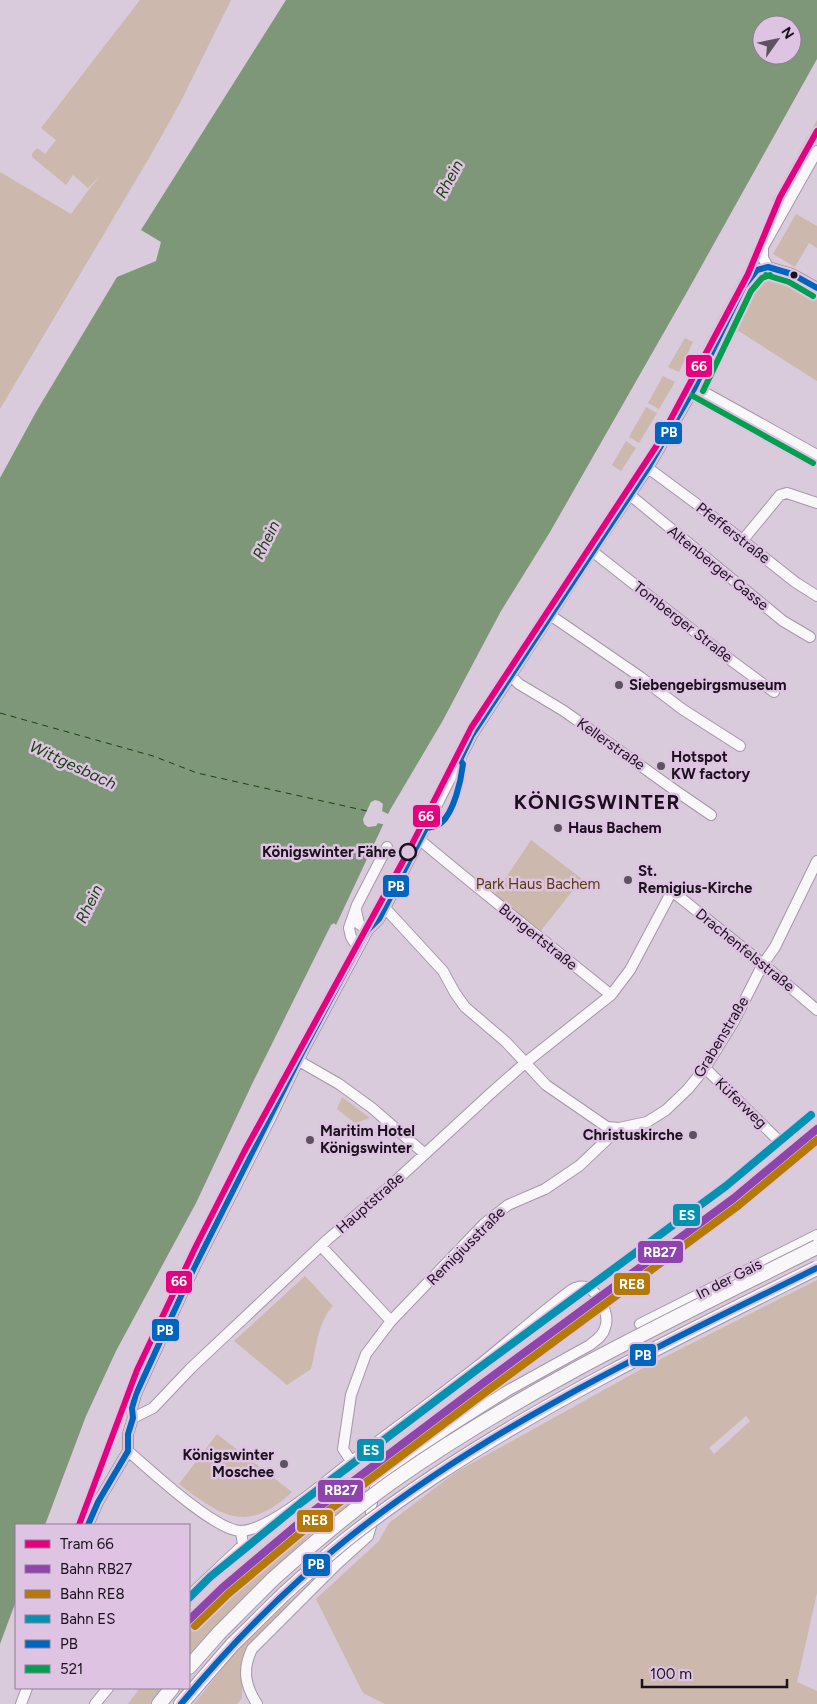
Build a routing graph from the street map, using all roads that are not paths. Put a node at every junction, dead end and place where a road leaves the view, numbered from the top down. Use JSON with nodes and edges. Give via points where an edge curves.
{"nodes":[{"id":1,"x":817,"y":151,"type":"edge"},
{"id":2,"x":768,"y":267,"type":"junction"},
{"id":3,"x":817,"y":288,"type":"edge"},
{"id":4,"x":695,"y":387,"type":"junction"},
{"id":5,"x":817,"y":455,"type":"edge"},
{"id":6,"x":648,"y":468,"type":"junction"},
{"id":7,"x":630,"y":495,"type":"junction"},
{"id":8,"x":817,"y":502,"type":"edge"},
{"id":9,"x":742,"y":541,"type":"junction"},
{"id":10,"x":592,"y":551,"type":"junction"},
{"id":11,"x":817,"y":596,"type":"edge"},
{"id":12,"x":550,"y":615,"type":"junction"},
{"id":13,"x":810,"y":637,"type":"dead end"},
{"id":14,"x":510,"y":675,"type":"junction"},
{"id":15,"x":774,"y":692,"type":"dead end"},
{"id":16,"x":740,"y":746,"type":"dead end"},
{"id":17,"x":711,"y":815,"type":"dead end"},
{"id":18,"x":420,"y":840,"type":"junction"},
{"id":19,"x":387,"y":848,"type":"dead end"},
{"id":20,"x":817,"y":861,"type":"edge"},
{"id":21,"x":672,"y":891,"type":"joint"},
{"id":22,"x":385,"y":908,"type":"junction"},
{"id":23,"x":356,"y":910,"type":"junction"},
{"id":24,"x":368,"y":930,"type":"junction"},
{"id":25,"x":358,"y":948,"type":"junction"},
{"id":26,"x":763,"y":964,"type":"junction"},
{"id":27,"x":610,"y":996,"type":"junction"},
{"id":28,"x":817,"y":1010,"type":"edge"},
{"id":29,"x":299,"y":1061,"type":"junction"},
{"id":30,"x":525,"y":1063,"type":"junction"},
{"id":31,"x":705,"y":1068,"type":"junction"},
{"id":32,"x":619,"y":1128,"type":"junction"},
{"id":33,"x":776,"y":1138,"type":"dead end"},
{"id":34,"x":425,"y":1154,"type":"junction"},
{"id":35,"x":817,"y":1235,"type":"edge"},
{"id":36,"x":321,"y":1246,"type":"junction"},
{"id":37,"x":817,"y":1247,"type":"edge"},
{"id":38,"x":817,"y":1268,"type":"edge"},
{"id":39,"x":391,"y":1321,"type":"junction"},
{"id":40,"x":640,"y":1324,"type":"dead end"},
{"id":41,"x":133,"y":1418,"type":"junction"},
{"id":42,"x":128,"y":1451,"type":"junction"},
{"id":43,"x":351,"y":1462,"type":"junction"},
{"id":44,"x":88,"y":1524,"type":"edge"},
{"id":45,"x":241,"y":1531,"type":"junction"},
{"id":46,"x":190,"y":1595,"type":"edge"},
{"id":47,"x":190,"y":1666,"type":"edge"},
{"id":48,"x":27,"y":1689,"type":"edge"},
{"id":49,"x":107,"y":1689,"type":"edge"},
{"id":50,"x":171,"y":1689,"type":"edge"},
{"id":51,"x":21,"y":1704,"type":"edge"},
{"id":52,"x":95,"y":1704,"type":"edge"},
{"id":53,"x":159,"y":1704,"type":"edge"},
{"id":54,"x":182,"y":1704,"type":"edge"},
{"id":55,"x":257,"y":1704,"type":"edge"}],
"edges":[{"from":1,"to":2,"type":"street","via":[[763,247],[763,258]]},
{"from":2,"to":3,"type":"street","via":[[792,274]]},
{"from":2,"to":4,"type":"street","via":[[757,270],[744,286]]},
{"from":4,"to":5,"type":"street"},
{"from":4,"to":6,"type":"street"},
{"from":6,"to":7,"type":"street"},
{"from":6,"to":9,"type":"street","name":"Pfefferstraße"},
{"from":7,"to":10,"type":"street"},
{"from":7,"to":13,"type":"street","name":"Altenberger Gasse","via":[[783,621]]},
{"from":8,"to":9,"type":"street","via":[[787,493],[780,495]]},
{"from":9,"to":11,"type":"street","name":"Pfefferstraße"},
{"from":10,"to":12,"type":"street"},
{"from":10,"to":15,"type":"street","name":"Tomberger Straße"},
{"from":12,"to":14,"type":"street"},
{"from":12,"to":16,"type":"street"},
{"from":14,"to":17,"type":"street","name":"Kellerstraße"},
{"from":14,"to":18,"type":"street","via":[[472,735]]},
{"from":18,"to":22,"type":"street"},
{"from":18,"to":27,"type":"street","name":"Bungertstraße"},
{"from":19,"to":23,"type":"street"},
{"from":20,"to":26,"type":"street","name":"Grabenstraße"},
{"from":21,"to":26,"type":"street","name":"Drachenfelsstraße"},
{"from":21,"to":27,"type":"street","name":"Hauptstraße","via":[[630,970]]},
{"from":22,"to":24,"type":"street"},
{"from":22,"to":30,"type":"street","name":"Grabenstraße","via":[[443,971],[465,1007]]},
{"from":23,"to":24,"type":"street","via":[[358,924]]},
{"from":23,"to":25,"type":"street","via":[[349,928]]},
{"from":24,"to":25,"type":"street"},
{"from":25,"to":29,"type":"street"},
{"from":26,"to":28,"type":"street","name":"Drachenfelsstraße"},
{"from":26,"to":31,"type":"street","name":"Grabenstraße","via":[[734,1022]]},
{"from":27,"to":30,"type":"street","name":"Hauptstraße"},
{"from":29,"to":34,"type":"street","via":[[372,1108]]},
{"from":29,"to":41,"type":"street","via":[[189,1278],[136,1394]]},
{"from":30,"to":32,"type":"street","name":"Grabenstraße","via":[[546,1085],[606,1128]]},
{"from":30,"to":34,"type":"street","name":"Hauptstraße"},
{"from":31,"to":32,"type":"street","name":"Grabenstraße","via":[[666,1110],[647,1122]]},
{"from":31,"to":33,"type":"street","name":"Küferweg"},
{"from":32,"to":39,"type":"street","name":"Remigiusstraße","via":[[579,1166],[545,1189],[508,1205],[484,1224]]},
{"from":34,"to":36,"type":"street","name":"Hauptstraße"},
{"from":35,"to":40,"type":"street","name":"In der Gais"},
{"from":36,"to":39,"type":"street"},
{"from":36,"to":41,"type":"street","name":"Hauptstraße","via":[[153,1408]]},
{"from":37,"to":47,"type":"highway","bridge":true,"via":[[593,1360],[451,1442],[364,1502],[273,1579]]},
{"from":38,"to":54,"type":"highway","bridge":true,"via":[[606,1374],[529,1417],[376,1516],[285,1593],[232,1645]]},
{"from":39,"to":43,"type":"street","name":"Remigiusstraße","via":[[366,1354],[351,1395],[343,1449]]},
{"from":41,"to":42,"type":"street","via":[[128,1434]]},
{"from":42,"to":44,"type":"street"},
{"from":42,"to":45,"type":"street","via":[[194,1506],[221,1524]]},
{"from":43,"to":45,"type":"street","via":[[277,1516]]},
{"from":43,"to":55,"type":"street","via":[[476,1367],[567,1292],[586,1287],[602,1303],[607,1321],[598,1339],[454,1424],[384,1476],[374,1488],[368,1536],[252,1649],[246,1678],[248,1690]]},
{"from":45,"to":46,"type":"street","via":[[243,1545]]},
{"from":48,"to":51,"type":"street"},
{"from":49,"to":52,"type":"street"},
{"from":50,"to":53,"type":"highway"}]}
